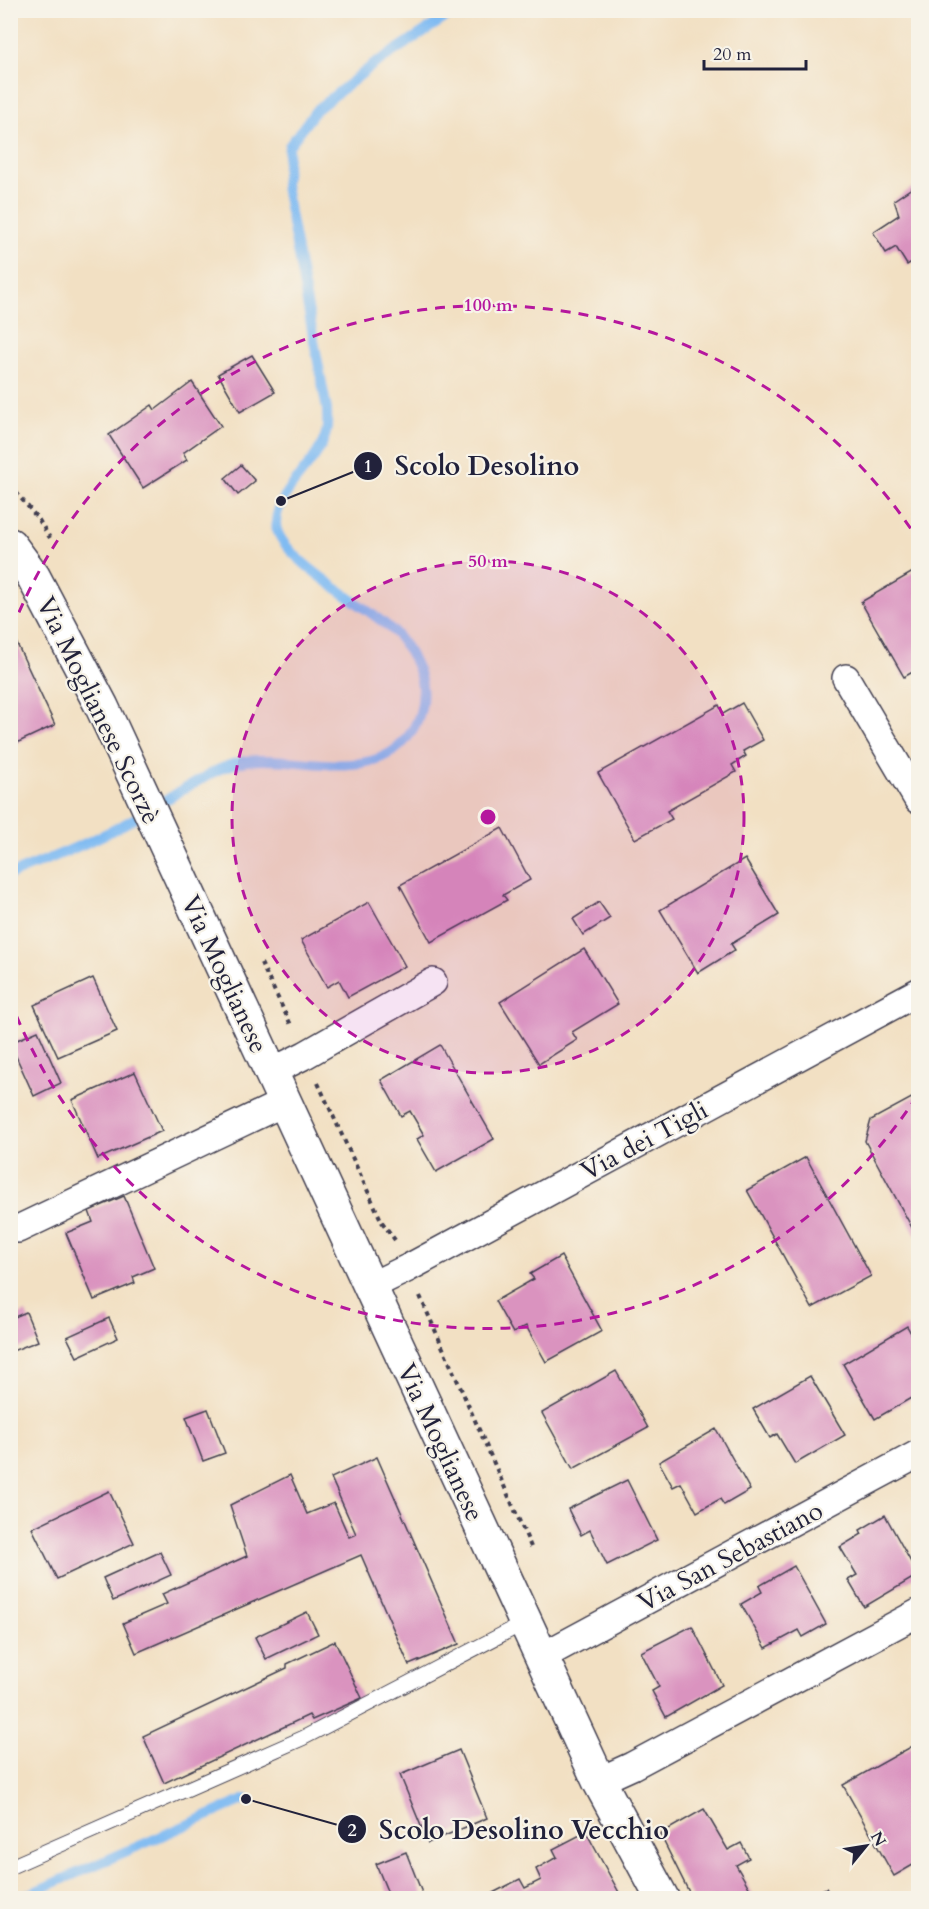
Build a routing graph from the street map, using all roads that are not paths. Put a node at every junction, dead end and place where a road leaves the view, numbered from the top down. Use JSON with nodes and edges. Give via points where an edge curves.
{"nodes":[{"id":1,"x":10,"y":545,"type":"edge"},
{"id":2,"x":846,"y":678,"type":"dead end"},
{"id":3,"x":918,"y":800,"type":"edge"},
{"id":4,"x":166,"y":845,"type":"joint"},
{"id":5,"x":433,"y":982,"type":"dead end"},
{"id":6,"x":918,"y":992,"type":"edge"},
{"id":7,"x":271,"y":1072,"type":"junction"},
{"id":8,"x":285,"y":1102,"type":"junction"},
{"id":9,"x":18,"y":1229,"type":"dead end"},
{"id":10,"x":369,"y":1287,"type":"junction"},
{"id":11,"x":918,"y":1454,"type":"edge"},
{"id":12,"x":918,"y":1613,"type":"edge"},
{"id":13,"x":526,"y":1623,"type":"junction"},
{"id":14,"x":541,"y":1657,"type":"junction"},
{"id":15,"x":599,"y":1781,"type":"junction"},
{"id":16,"x":10,"y":1867,"type":"edge"},
{"id":17,"x":662,"y":1899,"type":"edge"}],
"edges":[{"from":1,"to":4,"type":"main road","name":"Via Moglianese Scorzè","via":[[33,576],[102,707]]},
{"from":2,"to":3,"type":"street"},
{"from":4,"to":7,"type":"main road","name":"Via Moglianese"},
{"from":5,"to":7,"type":"street"},
{"from":6,"to":10,"type":"street","name":"Via dei Tigli"},
{"from":7,"to":8,"type":"main road","name":"Via Moglianese"},
{"from":8,"to":9,"type":"street"},
{"from":8,"to":10,"type":"main road","name":"Via Moglianese"},
{"from":10,"to":13,"type":"main road","name":"Via Moglianese"},
{"from":11,"to":14,"type":"street","name":"Via San Sebastiano"},
{"from":12,"to":15,"type":"street"},
{"from":13,"to":14,"type":"main road","name":"Via Moglianese"},
{"from":13,"to":16,"type":"lane","via":[[303,1738]]},
{"from":14,"to":15,"type":"main road","name":"Via Moglianese"},
{"from":15,"to":17,"type":"main road","name":"Via Moglianese"}]}
